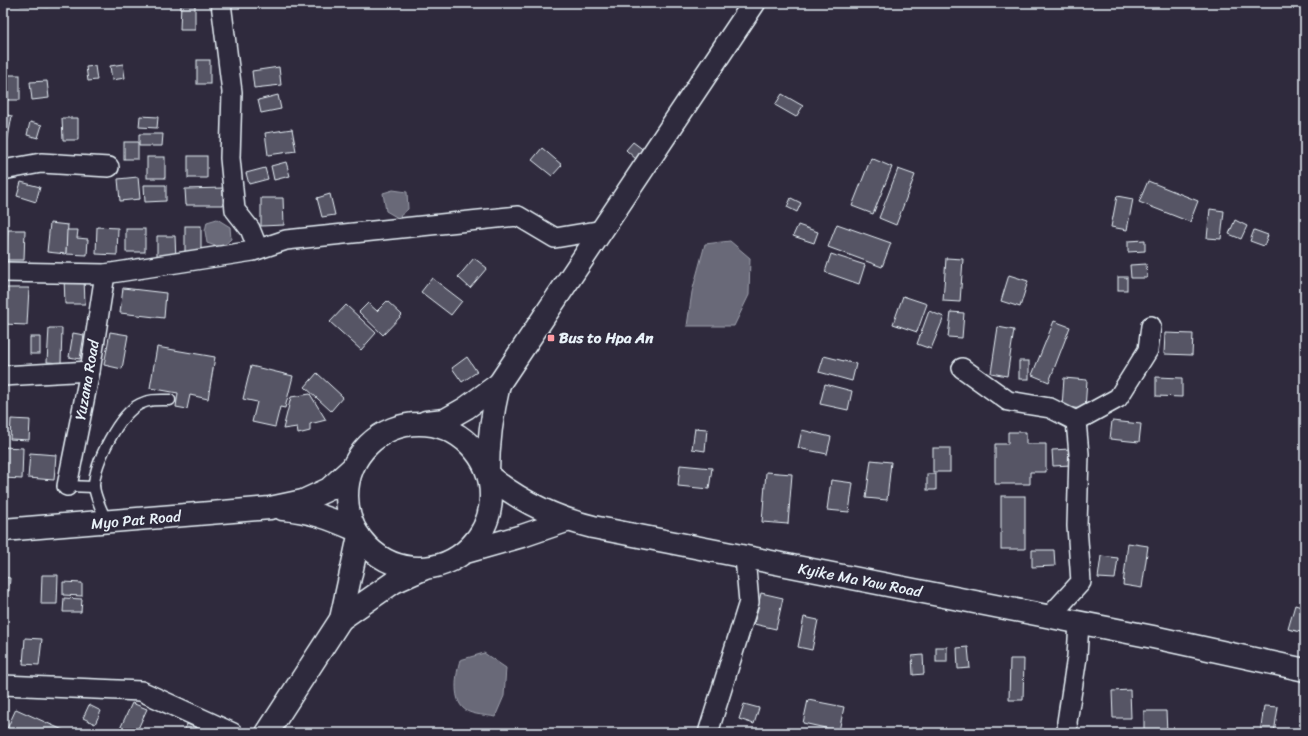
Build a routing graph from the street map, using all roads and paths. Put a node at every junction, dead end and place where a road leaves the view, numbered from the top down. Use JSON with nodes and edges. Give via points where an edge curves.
{"nodes":[{"id":1,"x":222,"y":3,"type":"edge"},
{"id":2,"x":754,"y":3,"type":"edge"},
{"id":3,"x":109,"y":167,"type":"dead end"},
{"id":4,"x":3,"y":170,"type":"edge"},
{"id":5,"x":603,"y":230,"type":"junction"},
{"id":6,"x":258,"y":249,"type":"junction"},
{"id":7,"x":3,"y":272,"type":"edge"},
{"id":8,"x":105,"y":274,"type":"junction"},
{"id":9,"x":1150,"y":326,"type":"dead end"},
{"id":10,"x":962,"y":368,"type":"dead end"},
{"id":11,"x":90,"y":371,"type":"junction"},
{"id":12,"x":3,"y":376,"type":"edge"},
{"id":13,"x":499,"y":384,"type":"junction"},
{"id":14,"x":170,"y":400,"type":"dead end"},
{"id":15,"x":1076,"y":421,"type":"junction"},
{"id":16,"x":420,"y":423,"type":"junction"},
{"id":17,"x":351,"y":469,"type":"junction"},
{"id":18,"x":489,"y":474,"type":"junction"},
{"id":19,"x":67,"y":486,"type":"joint"},
{"id":20,"x":94,"y":487,"type":"junction"},
{"id":21,"x":270,"y":508,"type":"junction"},
{"id":22,"x":566,"y":521,"type":"junction"},
{"id":23,"x":106,"y":523,"type":"junction"},
{"id":24,"x":3,"y":530,"type":"edge"},
{"id":25,"x":356,"y":532,"type":"junction"},
{"id":26,"x":466,"y":552,"type":"junction"},
{"id":27,"x":745,"y":558,"type":"junction"},
{"id":28,"x":423,"y":569,"type":"junction"},
{"id":29,"x":1050,"y":616,"type":"junction"},
{"id":30,"x":341,"y":619,"type":"junction"},
{"id":31,"x":1079,"y":622,"type":"junction"},
{"id":32,"x":1153,"y":637,"type":"junction"},
{"id":33,"x":1305,"y":656,"type":"edge"},
{"id":34,"x":1305,"y":670,"type":"edge"},
{"id":35,"x":3,"y":685,"type":"edge"},
{"id":36,"x":233,"y":733,"type":"edge"},
{"id":37,"x":267,"y":733,"type":"edge"},
{"id":38,"x":708,"y":733,"type":"edge"},
{"id":39,"x":1068,"y":733,"type":"edge"}],
"edges":[{"from":1,"to":6,"type":"street","via":[[232,92],[230,158],[235,210],[250,229]]},
{"from":2,"to":5,"type":"main road"},
{"from":3,"to":4,"type":"street","via":[[41,164]]},
{"from":5,"to":6,"type":"street","via":[[555,238],[518,216],[286,240]]},
{"from":5,"to":13,"type":"main road"},
{"from":6,"to":8,"type":"street"},
{"from":7,"to":8,"type":"street"},
{"from":8,"to":11,"type":"street","name":"Yuzana Road"},
{"from":9,"to":15,"type":"street","via":[[1148,350],[1118,398]]},
{"from":10,"to":15,"type":"street","via":[[1008,401],[1050,408]]},
{"from":11,"to":12,"type":"street"},
{"from":11,"to":19,"type":"street","name":"Yuzana Road"},
{"from":13,"to":16,"type":"main road","via":[[445,420]]},
{"from":13,"to":18,"type":"main road","via":[[488,446]]},
{"from":14,"to":20,"type":"lane","via":[[151,400],[138,404],[127,415],[101,455]]},
{"from":15,"to":29,"type":"street","via":[[1079,454],[1077,526],[1081,582]]},
{"from":16,"to":17,"type":"main road","via":[[399,426],[378,436],[362,450]]},
{"from":16,"to":18,"type":"main road","via":[[442,427],[462,437],[478,452]]},
{"from":17,"to":21,"type":"main road","via":[[329,489],[303,501]]},
{"from":17,"to":25,"type":"main road","via":[[346,489],[347,510]]},
{"from":18,"to":22,"type":"main road","via":[[504,488]]},
{"from":18,"to":26,"type":"main road","via":[[492,504],[483,530]]},
{"from":19,"to":20,"type":"lane"},
{"from":20,"to":23,"type":"lane"},
{"from":21,"to":23,"type":"main road","name":"Myo Pat Road"},
{"from":21,"to":25,"type":"main road","via":[[306,511],[328,517]]},
{"from":22,"to":26,"type":"main road"},
{"from":22,"to":27,"type":"main road","name":"Kyike Ma Yaw Road"},
{"from":23,"to":24,"type":"main road","name":"Myo Pat Road"},
{"from":25,"to":28,"type":"main road","via":[[381,558],[400,566]]},
{"from":25,"to":30,"type":"main road"},
{"from":26,"to":28,"type":"main road","via":[[452,561]]},
{"from":27,"to":29,"type":"main road","name":"Kyike Ma Yaw Road"},
{"from":27,"to":38,"type":"street","via":[[749,602]]},
{"from":28,"to":30,"type":"main road","via":[[394,582]]},
{"from":29,"to":31,"type":"main road","name":"Kyike Ma Yaw Road"},
{"from":30,"to":37,"type":"main road"},
{"from":31,"to":32,"type":"main road","name":"Kyike Ma Yaw Road"},
{"from":31,"to":39,"type":"street","via":[[1077,657],[1067,722]]},
{"from":32,"to":33,"type":"main road","name":"Kyike Ma Yaw Road"},
{"from":32,"to":34,"type":"main road","name":"Kyike Ma Yaw Road"},
{"from":35,"to":36,"type":"street","via":[[141,691]]}]}
